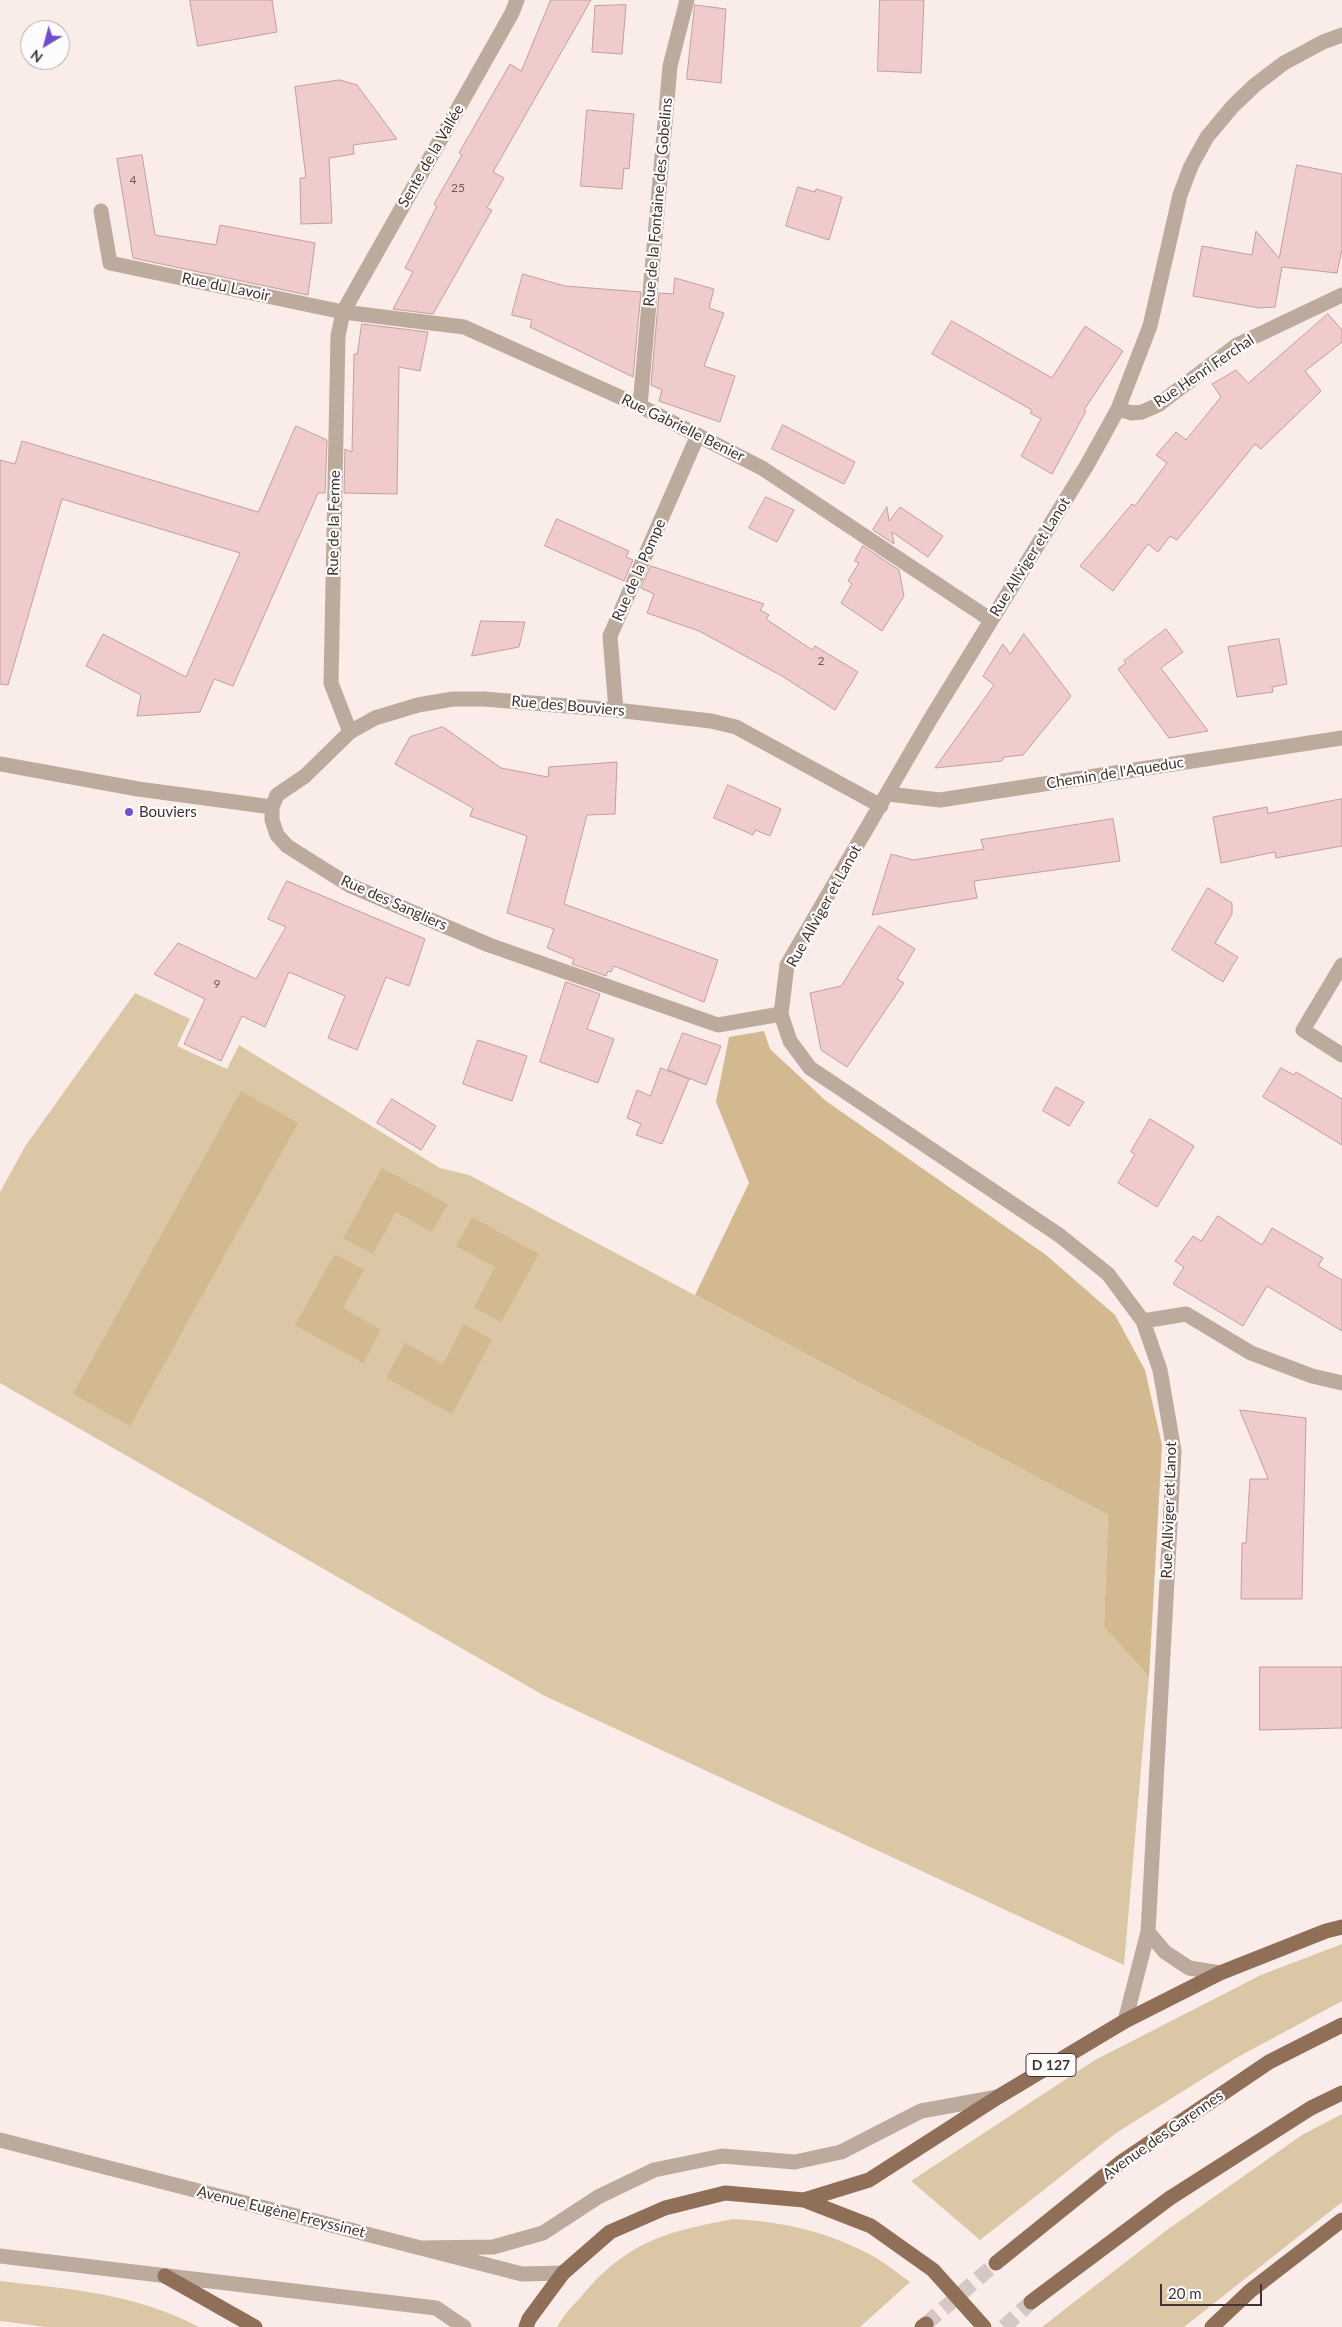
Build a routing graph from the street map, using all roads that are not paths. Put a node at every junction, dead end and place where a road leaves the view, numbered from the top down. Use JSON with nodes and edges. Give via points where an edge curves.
{"nodes":[{"id":1,"x":517,"y":0,"type":"edge"},
{"id":2,"x":688,"y":0,"type":"edge"},
{"id":3,"x":1342,"y":35,"type":"edge"},
{"id":4,"x":100,"y":211,"type":"dead end"},
{"id":5,"x":1342,"y":295,"type":"edge"},
{"id":6,"x":343,"y":312,"type":"junction"},
{"id":7,"x":640,"y":406,"type":"junction"},
{"id":8,"x":1118,"y":409,"type":"junction"},
{"id":9,"x":698,"y":435,"type":"junction"},
{"id":10,"x":991,"y":620,"type":"junction"},
{"id":11,"x":616,"y":710,"type":"junction"},
{"id":12,"x":350,"y":732,"type":"junction"},
{"id":13,"x":1342,"y":738,"type":"edge"},
{"id":14,"x":0,"y":764,"type":"edge"},
{"id":15,"x":885,"y":800,"type":"junction"},
{"id":16,"x":272,"y":807,"type":"junction"},
{"id":17,"x":1342,"y":967,"type":"edge"},
{"id":18,"x":781,"y":1014,"type":"junction"},
{"id":19,"x":1342,"y":1055,"type":"edge"},
{"id":20,"x":1143,"y":1321,"type":"junction"},
{"id":21,"x":1342,"y":1383,"type":"edge"},
{"id":22,"x":1342,"y":1927,"type":"edge"},
{"id":23,"x":1148,"y":1932,"type":"junction"},
{"id":24,"x":1220,"y":1973,"type":"junction"},
{"id":25,"x":1125,"y":2021,"type":"junction"},
{"id":26,"x":1342,"y":2025,"type":"edge"},
{"id":27,"x":1342,"y":2093,"type":"edge"},
{"id":28,"x":998,"y":2097,"type":"junction"},
{"id":29,"x":0,"y":2140,"type":"edge"},
{"id":30,"x":804,"y":2200,"type":"junction"},
{"id":31,"x":1342,"y":2220,"type":"edge"},
{"id":32,"x":422,"y":2248,"type":"junction"},
{"id":33,"x":0,"y":2256,"type":"edge"},
{"id":34,"x":996,"y":2263,"type":"tunnel mouth"},
{"id":35,"x":563,"y":2273,"type":"junction"},
{"id":36,"x":165,"y":2276,"type":"junction"},
{"id":37,"x":1031,"y":2302,"type":"tunnel mouth"},
{"id":38,"x":255,"y":2327,"type":"edge"},
{"id":39,"x":464,"y":2327,"type":"edge"},
{"id":40,"x":526,"y":2327,"type":"edge"},
{"id":41,"x":984,"y":2327,"type":"edge"},
{"id":42,"x":1212,"y":2327,"type":"edge"}],
"edges":[{"from":1,"to":6,"type":"street","name":"Sente de la Vallée"},
{"from":2,"to":7,"type":"street","name":"Rue de la Fontaine des Gobelins","via":[[670,66]]},
{"from":3,"to":8,"type":"street","name":"Rue Allviger et Lanot","via":[[1284,63],[1233,106],[1190,166],[1180,195],[1150,326]]},
{"from":4,"to":6,"type":"street","name":"Rue du Lavoir","via":[[110,263]]},
{"from":5,"to":8,"type":"street","name":"Rue Henri Ferchal","via":[[1237,345],[1158,405],[1142,412]]},
{"from":6,"to":7,"type":"street","name":"Rue Gabrielle Benier","via":[[464,326]]},
{"from":6,"to":12,"type":"street","name":"Rue de la Ferme","via":[[338,336],[331,683]]},
{"from":7,"to":9,"type":"street","name":"Rue Gabrielle Benier"},
{"from":8,"to":10,"type":"street","name":"Rue Allviger et Lanot"},
{"from":9,"to":10,"type":"street","name":"Rue Gabrielle Benier","via":[[762,468]]},
{"from":9,"to":11,"type":"street","name":"Rue de la Pompe","via":[[610,636]]},
{"from":10,"to":15,"type":"street","name":"Rue Allviger et Lanot"},
{"from":11,"to":12,"type":"street","name":"Rue des Bouviers","via":[[454,698],[375,718]]},
{"from":11,"to":15,"type":"street","name":"Rue des Bouviers","via":[[736,727]]},
{"from":12,"to":16,"type":"street","name":"Rue des Bouviers","via":[[305,776],[277,795]]},
{"from":13,"to":15,"type":"street","name":"Chemin de l'Aqueduc","via":[[940,800]]},
{"from":14,"to":16,"type":"street","via":[[138,789]]},
{"from":15,"to":18,"type":"street","name":"Rue Allviger et Lanot","via":[[787,965]]},
{"from":16,"to":18,"type":"street","name":"Rue des Sangliers","via":[[277,834],[287,846],[349,885],[489,945],[718,1025]]},
{"from":17,"to":19,"type":"street","via":[[1303,1030]]},
{"from":18,"to":20,"type":"street","name":"Rue Allviger et Lanot","via":[[790,1041],[810,1068],[1059,1235],[1108,1274]]},
{"from":20,"to":21,"type":"street","via":[[1186,1314],[1251,1353],[1312,1376]]},
{"from":20,"to":23,"type":"street","name":"Rue Allviger et Lanot","via":[[1160,1370],[1174,1451]]},
{"from":22,"to":24,"type":"main road","number":"D 127"},
{"from":23,"to":24,"type":"street","via":[[1165,1952],[1189,1968]]},
{"from":23,"to":25,"type":"street","name":"Rue Allviger et Lanot"},
{"from":24,"to":25,"type":"main road","number":"D 127"},
{"from":25,"to":28,"type":"main road","number":"D 127"},
{"from":26,"to":34,"type":"main road","name":"Avenue des Garennes","via":[[1269,2062],[1120,2164]]},
{"from":27,"to":37,"type":"main road","via":[[1311,2108],[1170,2198]]},
{"from":28,"to":30,"type":"main road","number":"D 127","via":[[869,2180]]},
{"from":28,"to":32,"type":"street","via":[[921,2111],[841,2152],[795,2162],[722,2156],[654,2170],[598,2197],[543,2233],[493,2247]]},
{"from":29,"to":32,"type":"street","name":"Avenue Eugène Freyssinet"},
{"from":30,"to":35,"type":"main road","via":[[725,2193],[665,2208],[610,2232]]},
{"from":30,"to":41,"type":"main road","via":[[871,2226],[910,2253],[933,2270]]},
{"from":31,"to":42,"type":"main road","via":[[1250,2291]]},
{"from":32,"to":35,"type":"street","name":"Avenue Eugène Freyssinet","via":[[522,2274]]},
{"from":33,"to":36,"type":"street"},
{"from":35,"to":40,"type":"main road"},
{"from":36,"to":38,"type":"main road"},
{"from":36,"to":39,"type":"street","via":[[436,2308]]}]}
